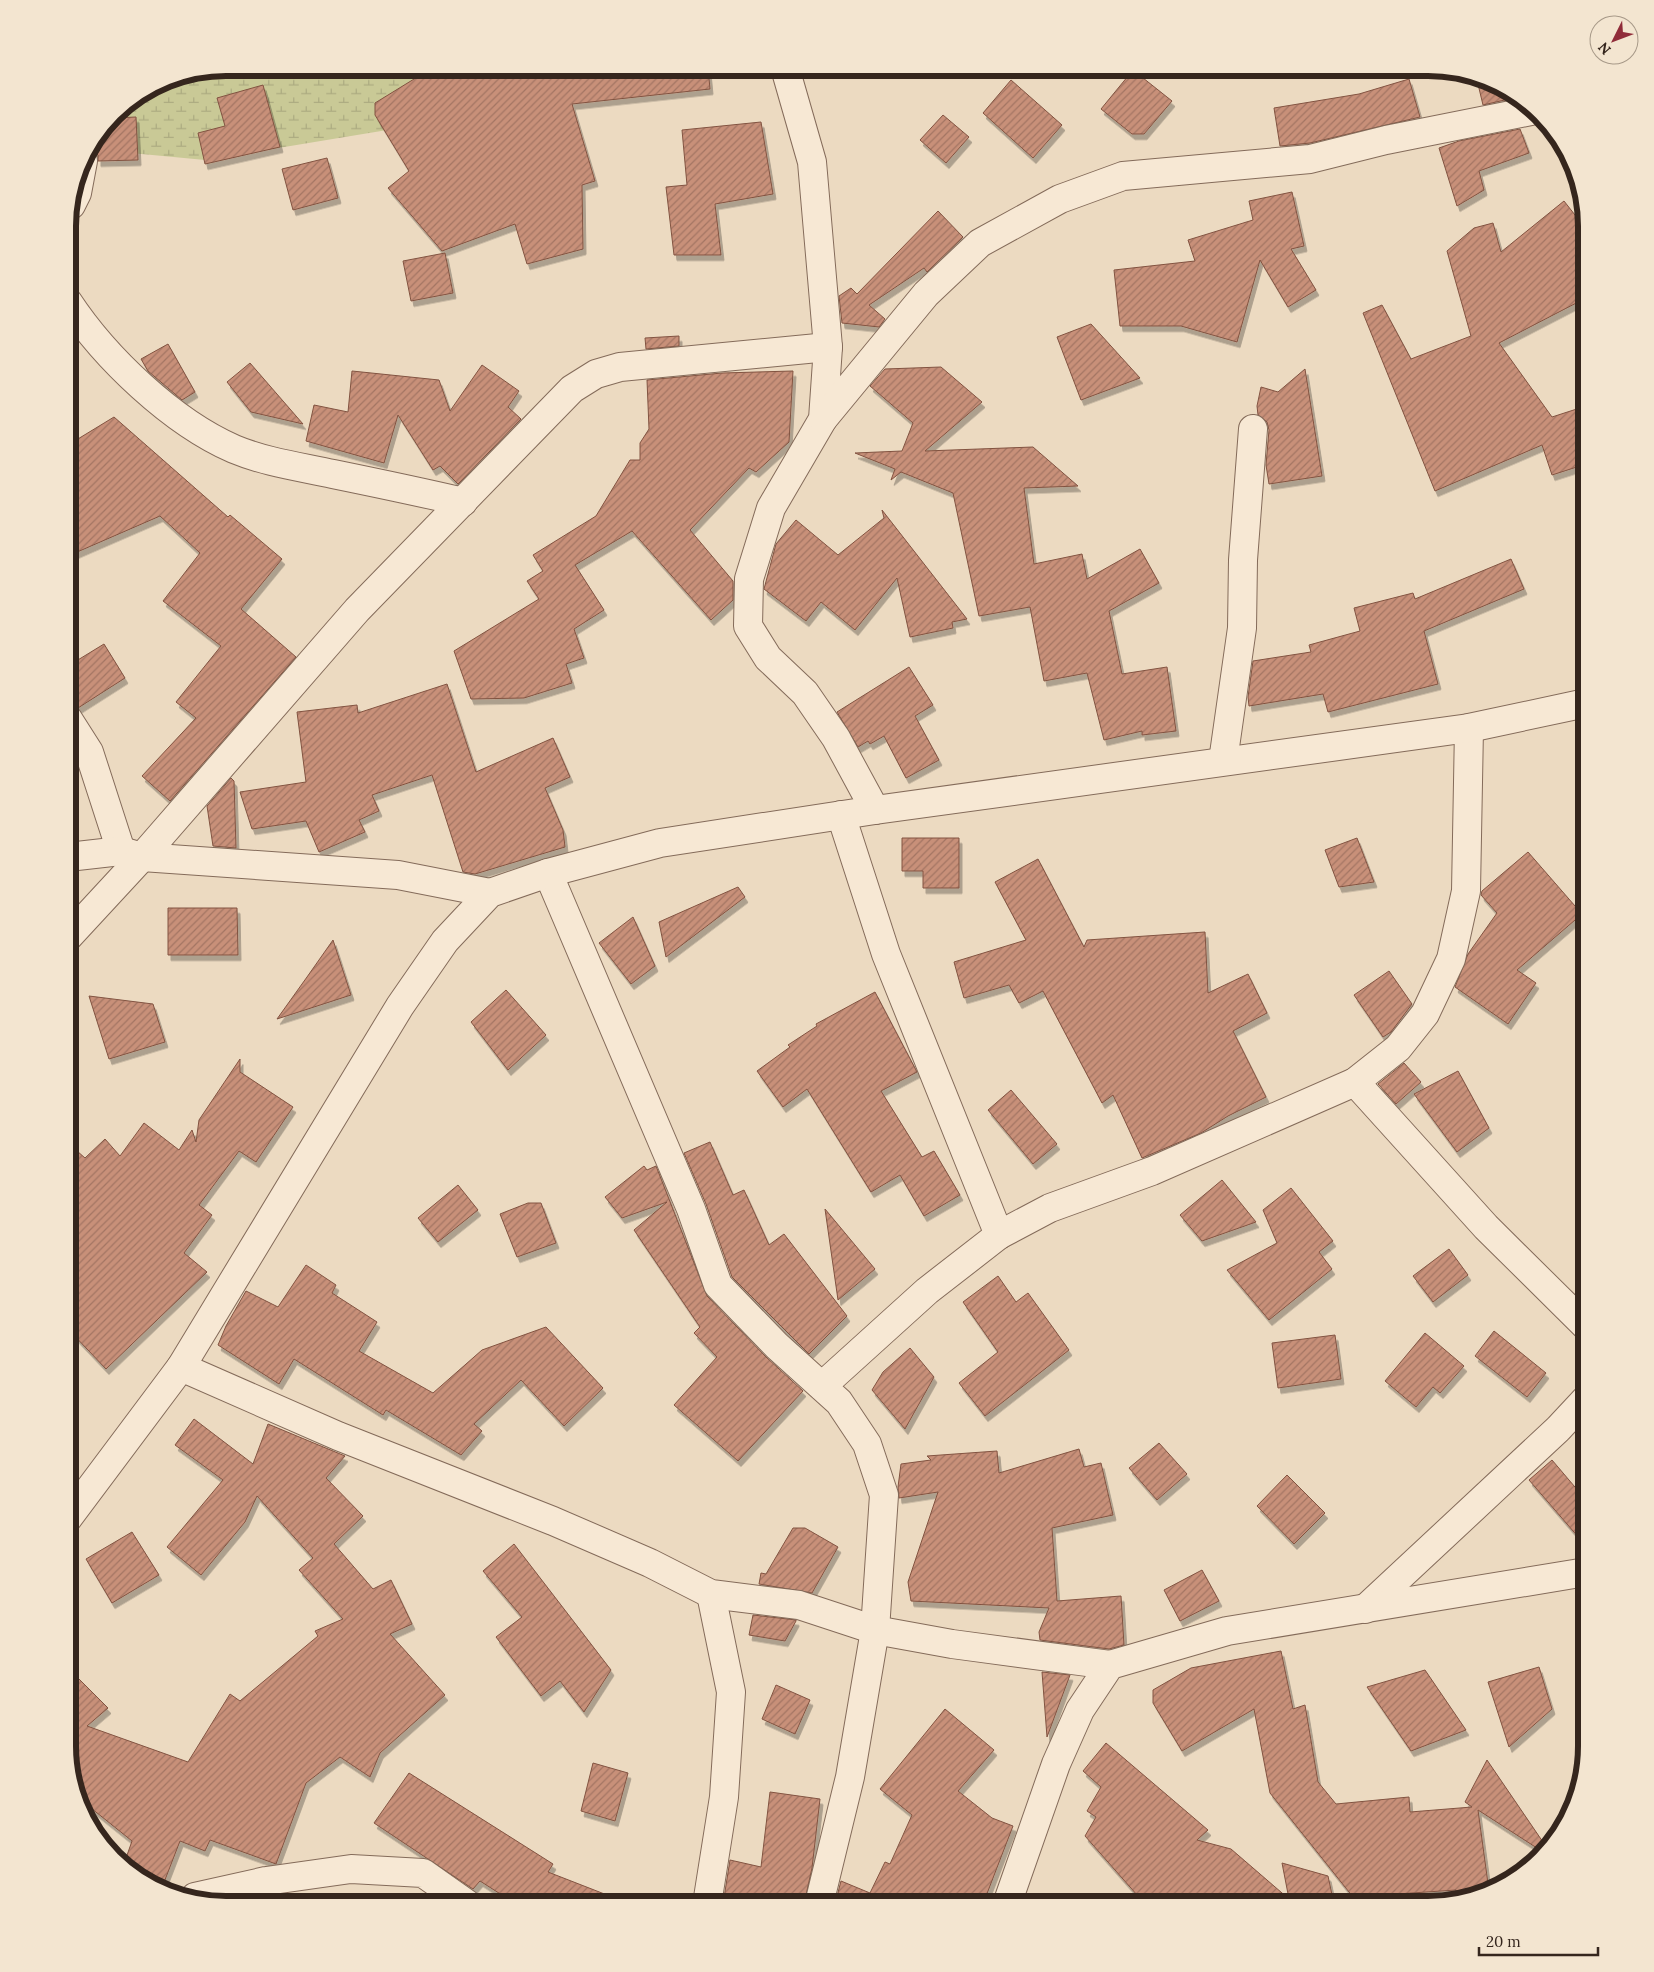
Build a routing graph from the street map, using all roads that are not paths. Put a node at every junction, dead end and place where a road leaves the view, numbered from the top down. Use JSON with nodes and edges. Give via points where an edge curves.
{"nodes":[{"id":1,"x":787,"y":77,"type":"edge"},
{"id":2,"x":1524,"y":112,"type":"edge"},
{"id":3,"x":77,"y":316,"type":"edge"},
{"id":4,"x":828,"y":347,"type":"junction"},
{"id":5,"x":823,"y":419,"type":"junction"},
{"id":6,"x":1253,"y":429,"type":"dead end"},
{"id":7,"x":463,"y":502,"type":"junction"},
{"id":8,"x":1578,"y":705,"type":"edge"},
{"id":9,"x":1469,"y":728,"type":"junction"},
{"id":10,"x":77,"y":733,"type":"edge"},
{"id":11,"x":1223,"y":761,"type":"junction"},
{"id":12,"x":875,"y":810,"type":"junction"},
{"id":13,"x":841,"y":815,"type":"junction"},
{"id":14,"x":131,"y":854,"type":"junction"},
{"id":15,"x":77,"y":857,"type":"edge"},
{"id":16,"x":548,"y":873,"type":"junction"},
{"id":17,"x":490,"y":893,"type":"junction"},
{"id":18,"x":77,"y":926,"type":"edge"},
{"id":19,"x":1355,"y":1082,"type":"junction"},
{"id":20,"x":998,"y":1235,"type":"junction"},
{"id":21,"x":1578,"y":1318,"type":"edge"},
{"id":22,"x":182,"y":1367,"type":"junction"},
{"id":23,"x":822,"y":1386,"type":"junction"},
{"id":24,"x":1578,"y":1408,"type":"edge"},
{"id":25,"x":76,"y":1507,"type":"edge"},
{"id":26,"x":1578,"y":1573,"type":"edge"},
{"id":27,"x":710,"y":1594,"type":"junction"},
{"id":28,"x":1366,"y":1609,"type":"junction"},
{"id":29,"x":875,"y":1630,"type":"junction"},
{"id":30,"x":1110,"y":1665,"type":"junction"},
{"id":31,"x":208,"y":1894,"type":"edge"},
{"id":32,"x":455,"y":1896,"type":"edge"},
{"id":33,"x":708,"y":1896,"type":"edge"},
{"id":34,"x":821,"y":1896,"type":"edge"},
{"id":35,"x":1010,"y":1896,"type":"edge"}],
"edges":[{"from":1,"to":4,"type":"street","via":[[812,162]]},
{"from":2,"to":5,"type":"street","via":[[1310,159],[1123,176],[1060,199],[980,243],[926,294]]},
{"from":3,"to":7,"type":"street","via":[[114,359],[170,410],[234,448],[289,465]]},
{"from":4,"to":5,"type":"street"},
{"from":4,"to":7,"type":"street","via":[[620,367],[596,374],[572,389]]},
{"from":5,"to":12,"type":"street","via":[[772,508],[749,579],[748,626],[768,658],[805,693],[836,738]]},
{"from":6,"to":11,"type":"street","via":[[1243,560],[1242,628]]},
{"from":7,"to":14,"type":"street","via":[[357,610]]},
{"from":8,"to":9,"type":"street"},
{"from":9,"to":11,"type":"street"},
{"from":9,"to":19,"type":"street","via":[[1466,891],[1451,959],[1425,1014],[1398,1048]]},
{"from":10,"to":14,"type":"street","via":[[89,752]]},
{"from":11,"to":12,"type":"street"},
{"from":12,"to":13,"type":"street"},
{"from":13,"to":16,"type":"street","via":[[660,843]]},
{"from":13,"to":20,"type":"street","via":[[886,954]]},
{"from":14,"to":15,"type":"street"},
{"from":14,"to":17,"type":"street","via":[[398,875]]},
{"from":14,"to":18,"type":"street"},
{"from":16,"to":17,"type":"street"},
{"from":16,"to":23,"type":"street","via":[[691,1209],[718,1285],[777,1346]]},
{"from":17,"to":22,"type":"street","via":[[445,941],[400,1006]]},
{"from":19,"to":20,"type":"street","via":[[1152,1171],[1050,1208]]},
{"from":19,"to":21,"type":"street","via":[[1486,1227]]},
{"from":20,"to":23,"type":"street","via":[[927,1291]]},
{"from":22,"to":25,"type":"street"},
{"from":22,"to":27,"type":"street","via":[[338,1436],[650,1563]]},
{"from":23,"to":29,"type":"street","via":[[839,1402],[867,1444],[884,1495]]},
{"from":24,"to":28,"type":"street"},
{"from":26,"to":28,"type":"street"},
{"from":27,"to":29,"type":"street","via":[[799,1605]]},
{"from":27,"to":33,"type":"street","via":[[731,1692],[724,1797]]},
{"from":28,"to":30,"type":"street","via":[[1227,1631]]},
{"from":29,"to":30,"type":"street","via":[[952,1644]]},
{"from":29,"to":34,"type":"street","via":[[850,1777]]},
{"from":30,"to":35,"type":"street","via":[[1080,1710],[1056,1764]]},
{"from":31,"to":32,"type":"street","via":[[266,1881],[352,1869],[423,1873]]}]}
